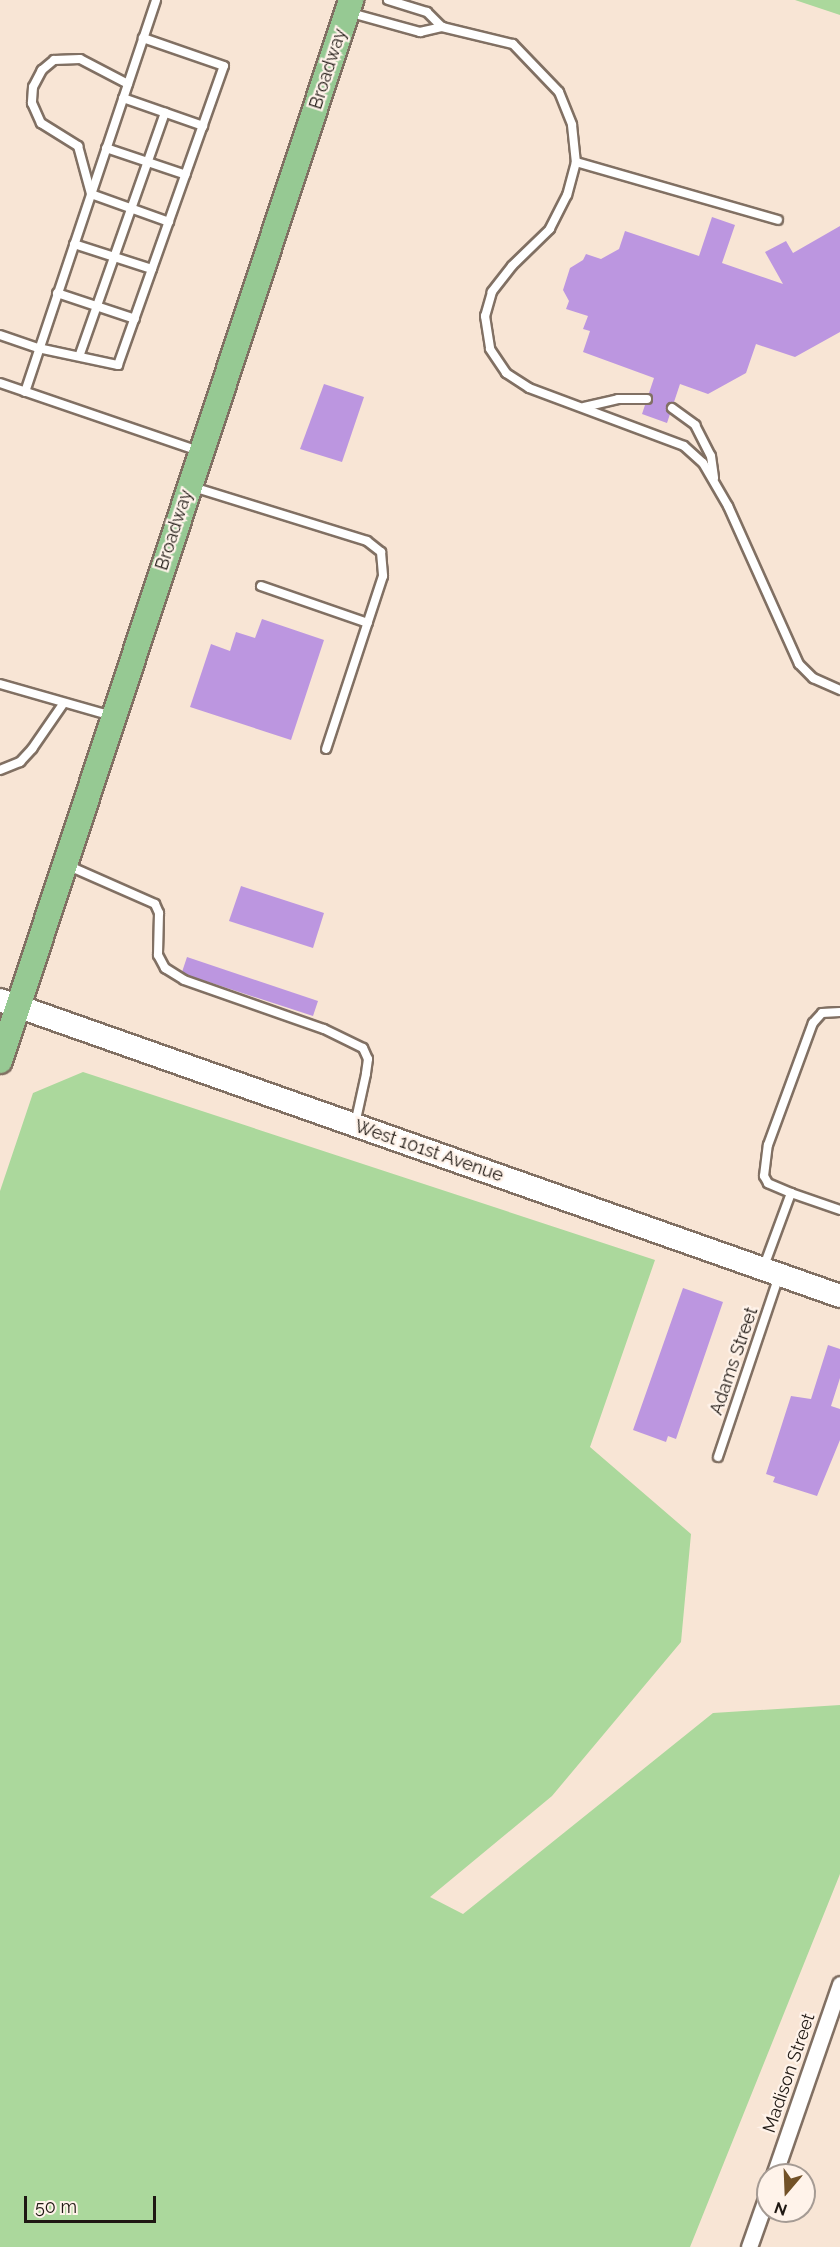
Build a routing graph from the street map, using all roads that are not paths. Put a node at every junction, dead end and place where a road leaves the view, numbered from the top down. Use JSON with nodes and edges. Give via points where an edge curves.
{"nodes":[{"id":1,"x":156,"y":0,"type":"edge"},
{"id":2,"x":388,"y":0,"type":"edge"},
{"id":3,"x":349,"y":6,"type":"edge"},
{"id":4,"x":442,"y":27,"type":"junction"},
{"id":5,"x":143,"y":38,"type":"junction"},
{"id":6,"x":128,"y":84,"type":"junction"},
{"id":7,"x":123,"y":98,"type":"junction"},
{"id":8,"x":165,"y":112,"type":"junction"},
{"id":9,"x":203,"y":126,"type":"junction"},
{"id":10,"x":106,"y":148,"type":"junction"},
{"id":11,"x":576,"y":162,"type":"junction"},
{"id":12,"x":147,"y":163,"type":"junction"},
{"id":13,"x":186,"y":175,"type":"junction"},
{"id":14,"x":91,"y":194,"type":"junction"},
{"id":15,"x":131,"y":209,"type":"junction"},
{"id":16,"x":778,"y":220,"type":"dead end"},
{"id":17,"x":169,"y":222,"type":"junction"},
{"id":18,"x":74,"y":244,"type":"junction"},
{"id":19,"x":114,"y":257,"type":"junction"},
{"id":20,"x":152,"y":268,"type":"junction"},
{"id":21,"x":57,"y":293,"type":"junction"},
{"id":22,"x":97,"y":306,"type":"junction"},
{"id":23,"x":135,"y":319,"type":"junction"},
{"id":24,"x":0,"y":335,"type":"edge"},
{"id":25,"x":38,"y":348,"type":"junction"},
{"id":26,"x":80,"y":354,"type":"junction"},
{"id":27,"x":0,"y":383,"type":"edge"},
{"id":28,"x":25,"y":392,"type":"junction"},
{"id":29,"x":647,"y":399,"type":"dead end"},
{"id":30,"x":584,"y":407,"type":"junction"},
{"id":31,"x":672,"y":408,"type":"dead end"},
{"id":32,"x":200,"y":452,"type":"junction"},
{"id":33,"x":714,"y":482,"type":"junction"},
{"id":34,"x":189,"y":486,"type":"junction"},
{"id":35,"x":261,"y":586,"type":"dead end"},
{"id":36,"x":368,"y":623,"type":"junction"},
{"id":37,"x":0,"y":684,"type":"edge"},
{"id":38,"x":840,"y":690,"type":"edge"},
{"id":39,"x":63,"y":704,"type":"junction"},
{"id":40,"x":113,"y":716,"type":"junction"},
{"id":41,"x":326,"y":749,"type":"dead end"},
{"id":42,"x":0,"y":770,"type":"edge"},
{"id":43,"x":65,"y":865,"type":"junction"},
{"id":44,"x":9,"y":1003,"type":"edge"},
{"id":45,"x":840,"y":1012,"type":"edge"},
{"id":46,"x":0,"y":1061,"type":"edge"},
{"id":47,"x":354,"y":1125,"type":"junction"},
{"id":48,"x":791,"y":1193,"type":"junction"},
{"id":49,"x":840,"y":1210,"type":"edge"},
{"id":50,"x":771,"y":1271,"type":"junction"},
{"id":51,"x":840,"y":1296,"type":"edge"},
{"id":52,"x":718,"y":1457,"type":"dead end"},
{"id":53,"x":840,"y":1984,"type":"edge"},
{"id":54,"x":778,"y":2163,"type":"edge"},
{"id":55,"x":758,"y":2223,"type":"edge"},
{"id":56,"x":750,"y":2247,"type":"edge"}],
"edges":[{"from":1,"to":5,"type":"lane"},
{"from":2,"to":4,"type":"lane","via":[[427,12]]},
{"from":3,"to":4,"type":"lane","via":[[420,32]]},
{"from":3,"to":32,"type":"main road","name":"Broadway"},
{"from":4,"to":11,"type":"lane","via":[[513,44],[535,63],[560,92],[572,125]]},
{"from":5,"to":6,"type":"lane"},
{"from":5,"to":9,"type":"lane","via":[[224,66]]},
{"from":6,"to":7,"type":"lane"},
{"from":6,"to":14,"type":"lane","via":[[80,59],[54,60],[42,70],[33,87],[32,104],[41,123],[78,146]]},
{"from":7,"to":8,"type":"lane"},
{"from":7,"to":10,"type":"lane"},
{"from":8,"to":9,"type":"lane"},
{"from":8,"to":12,"type":"lane"},
{"from":9,"to":13,"type":"lane"},
{"from":10,"to":12,"type":"lane"},
{"from":10,"to":14,"type":"lane"},
{"from":11,"to":16,"type":"lane"},
{"from":11,"to":30,"type":"lane","via":[[567,195],[550,229],[492,292],[485,316],[490,349],[506,373],[529,388]]},
{"from":12,"to":13,"type":"lane"},
{"from":12,"to":15,"type":"lane"},
{"from":13,"to":17,"type":"lane"},
{"from":14,"to":15,"type":"lane"},
{"from":14,"to":18,"type":"lane"},
{"from":15,"to":17,"type":"lane"},
{"from":15,"to":19,"type":"lane"},
{"from":17,"to":20,"type":"lane"},
{"from":18,"to":19,"type":"lane"},
{"from":18,"to":21,"type":"lane"},
{"from":19,"to":20,"type":"lane"},
{"from":19,"to":22,"type":"lane"},
{"from":20,"to":23,"type":"lane"},
{"from":21,"to":22,"type":"lane"},
{"from":21,"to":25,"type":"lane"},
{"from":22,"to":23,"type":"lane"},
{"from":22,"to":26,"type":"lane"},
{"from":23,"to":26,"type":"lane","via":[[118,364]]},
{"from":24,"to":25,"type":"lane"},
{"from":25,"to":26,"type":"lane"},
{"from":25,"to":28,"type":"lane"},
{"from":27,"to":28,"type":"lane"},
{"from":28,"to":32,"type":"lane"},
{"from":29,"to":30,"type":"lane","via":[[618,399]]},
{"from":30,"to":33,"type":"lane","via":[[684,446],[703,463]]},
{"from":31,"to":33,"type":"lane","via":[[695,424],[711,456]]},
{"from":32,"to":34,"type":"main road","name":"Broadway"},
{"from":33,"to":38,"type":"lane","via":[[799,663],[813,678]]},
{"from":34,"to":36,"type":"lane","via":[[376,546],[385,565],[384,576]]},
{"from":34,"to":40,"type":"main road","name":"Broadway"},
{"from":35,"to":36,"type":"lane"},
{"from":36,"to":41,"type":"lane"},
{"from":37,"to":39,"type":"lane"},
{"from":39,"to":40,"type":"lane"},
{"from":39,"to":42,"type":"lane","via":[[20,762]]},
{"from":40,"to":43,"type":"main road","name":"Broadway"},
{"from":43,"to":44,"type":"main road","name":"Broadway"},
{"from":43,"to":47,"type":"lane","via":[[155,904],[159,913],[158,955],[165,968],[184,980],[324,1029],[363,1048],[368,1059]]},
{"from":44,"to":46,"type":"main road","name":"Broadway"},
{"from":44,"to":47,"type":"street","name":"West 101st Avenue"},
{"from":45,"to":48,"type":"lane","via":[[822,1013],[813,1023],[768,1145],[764,1176],[768,1183]]},
{"from":47,"to":50,"type":"street","name":"West 101st Avenue"},
{"from":48,"to":49,"type":"lane"},
{"from":48,"to":50,"type":"lane","name":"Adams Street"},
{"from":50,"to":51,"type":"street","name":"West 101st Avenue"},
{"from":50,"to":52,"type":"lane","name":"Adams Street"},
{"from":53,"to":54,"type":"street","name":"Madison Street"},
{"from":55,"to":56,"type":"street"}]}
